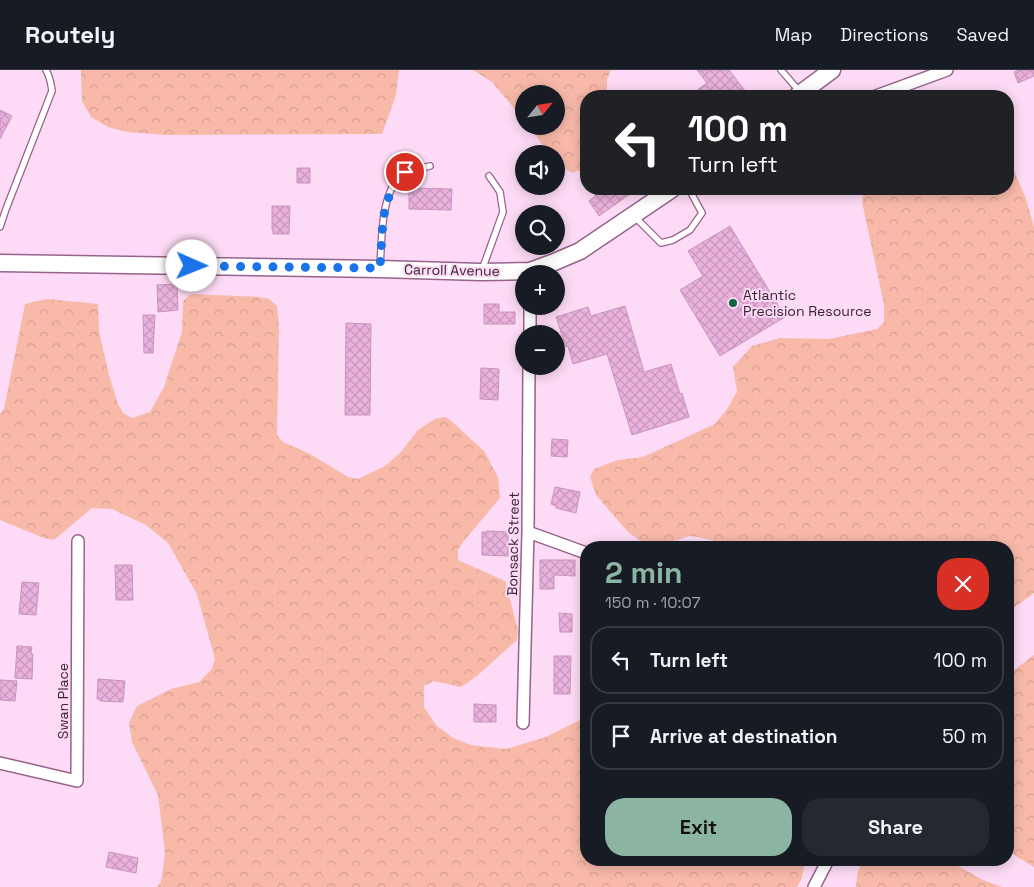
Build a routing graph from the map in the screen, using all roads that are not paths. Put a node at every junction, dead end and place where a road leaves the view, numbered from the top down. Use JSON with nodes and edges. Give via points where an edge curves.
{"nodes":[{"id":1,"x":46,"y":70,"type":"edge"},
{"id":2,"x":781,"y":70,"type":"edge"},
{"id":3,"x":947,"y":70,"type":"edge"},
{"id":4,"x":824,"y":72,"type":"edge"},
{"id":5,"x":795,"y":90,"type":"edge"},
{"id":6,"x":804,"y":90,"type":"edge"},
{"id":7,"x":892,"y":90,"type":"edge"},
{"id":8,"x":430,"y":166,"type":"dead end"},
{"id":9,"x":489,"y":176,"type":"dead end"},
{"id":10,"x":664,"y":195,"type":"edge"},
{"id":11,"x":692,"y":195,"type":"edge"},
{"id":12,"x":634,"y":216,"type":"junction"},
{"id":13,"x":0,"y":228,"type":"edge"},
{"id":14,"x":0,"y":263,"type":"edge"},
{"id":15,"x":547,"y":265,"type":"edge"},
{"id":16,"x":380,"y":268,"type":"junction"},
{"id":17,"x":481,"y":272,"type":"junction"},
{"id":18,"x":515,"y":272,"type":"edge"},
{"id":19,"x":530,"y":375,"type":"edge"},
{"id":20,"x":528,"y":532,"type":"junction"},
{"id":21,"x":78,"y":541,"type":"dead end"},
{"id":22,"x":580,"y":551,"type":"edge"},
{"id":23,"x":523,"y":723,"type":"dead end"},
{"id":24,"x":0,"y":763,"type":"edge"},
{"id":25,"x":825,"y":866,"type":"edge"},
{"id":26,"x":814,"y":887,"type":"edge"}],
"edges":[{"from":1,"to":13,"type":"lane","via":[[52,91]]},
{"from":2,"to":5,"type":"lane"},
{"from":3,"to":7,"type":"street"},
{"from":4,"to":6,"type":"street"},
{"from":8,"to":16,"type":"lane","via":[[405,172],[392,186],[383,218]]},
{"from":9,"to":17,"type":"lane","via":[[500,192],[503,212]]},
{"from":10,"to":12,"type":"street","name":"Carroll Avenue"},
{"from":11,"to":12,"type":"lane","via":[[702,213],[690,230],[672,240],[661,243]]},
{"from":12,"to":15,"type":"street","name":"Carroll Avenue","via":[[580,251]]},
{"from":14,"to":16,"type":"street","name":"Carroll Avenue"},
{"from":16,"to":17,"type":"street","name":"Carroll Avenue"},
{"from":17,"to":18,"type":"street","name":"Carroll Avenue"},
{"from":19,"to":20,"type":"street","name":"Bonsack Street"},
{"from":20,"to":22,"type":"street"},
{"from":20,"to":23,"type":"street","name":"Bonsack Street"},
{"from":21,"to":24,"type":"street","name":"Swan Place","via":[[78,781]]},
{"from":25,"to":26,"type":"street"}]}
